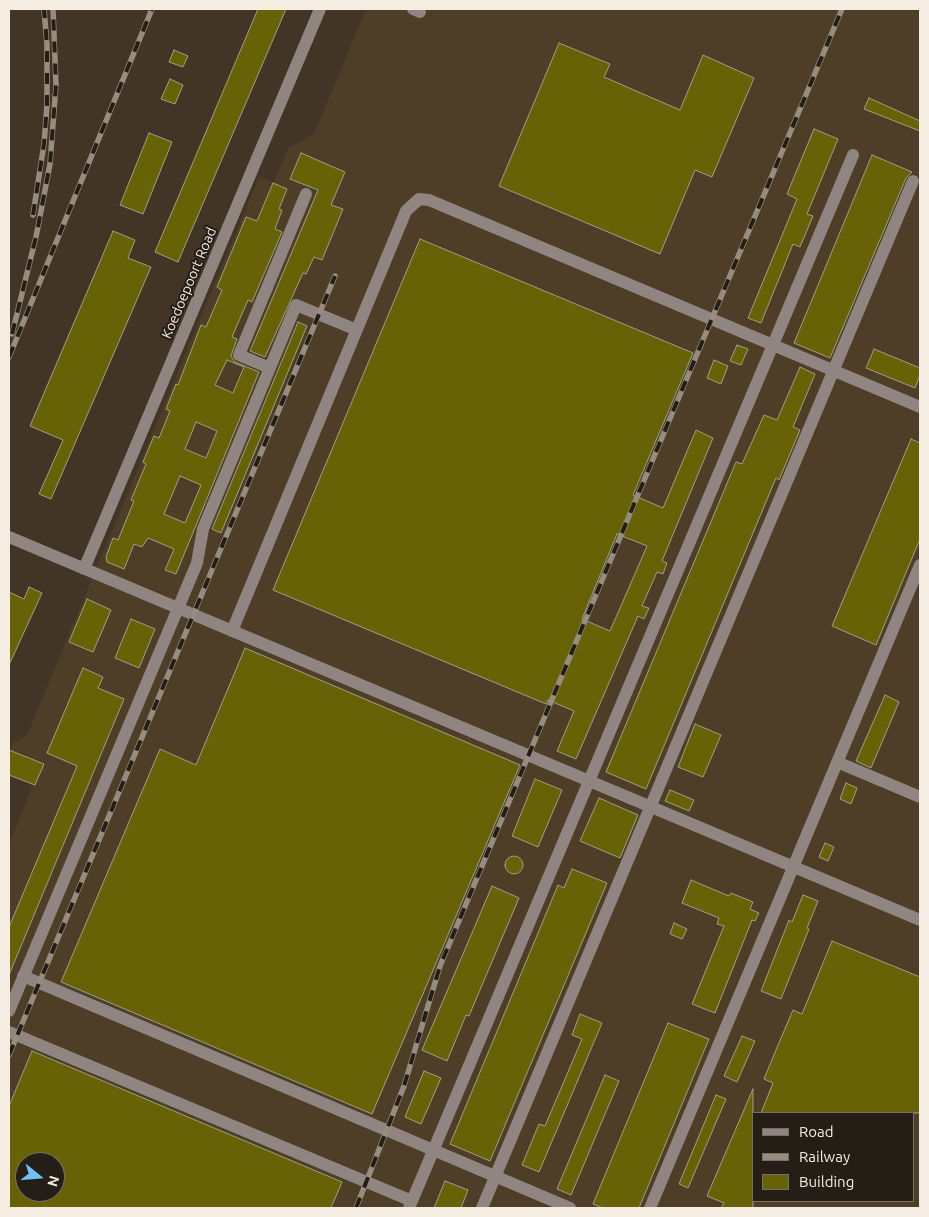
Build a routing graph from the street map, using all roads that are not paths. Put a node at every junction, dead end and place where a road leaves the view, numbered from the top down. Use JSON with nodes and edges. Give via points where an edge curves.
{"nodes":[{"id":1,"x":320,"y":9,"type":"edge"},
{"id":2,"x":853,"y":155,"type":"dead end"},
{"id":3,"x":913,"y":181,"type":"dead end"},
{"id":4,"x":306,"y":194,"type":"dead end"},
{"id":5,"x":357,"y":330,"type":"junction"},
{"id":6,"x":774,"y":345,"type":"junction"},
{"id":7,"x":270,"y":368,"type":"junction"},
{"id":8,"x":833,"y":370,"type":"junction"},
{"id":9,"x":920,"y":407,"type":"edge"},
{"id":10,"x":9,"y":537,"type":"edge"},
{"id":11,"x":920,"y":565,"type":"edge"},
{"id":12,"x":84,"y":569,"type":"junction"},
{"id":13,"x":178,"y":608,"type":"junction"},
{"id":14,"x":232,"y":630,"type":"junction"},
{"id":15,"x":837,"y":762,"type":"junction"},
{"id":16,"x":590,"y":780,"type":"junction"},
{"id":17,"x":920,"y":797,"type":"edge"},
{"id":18,"x":650,"y":805,"type":"junction"},
{"id":19,"x":793,"y":866,"type":"junction"},
{"id":20,"x":920,"y":920,"type":"edge"},
{"id":21,"x":23,"y":976,"type":"junction"},
{"id":22,"x":9,"y":1011,"type":"edge"},
{"id":23,"x":9,"y":1032,"type":"edge"},
{"id":24,"x":434,"y":1150,"type":"junction"},
{"id":25,"x":495,"y":1176,"type":"junction"},
{"id":26,"x":411,"y":1205,"type":"edge"},
{"id":27,"x":482,"y":1208,"type":"edge"},
{"id":28,"x":570,"y":1208,"type":"edge"},
{"id":29,"x":650,"y":1208,"type":"edge"}],
"edges":[{"from":1,"to":12,"type":"street","name":"Koedoepoort Road"},
{"from":2,"to":6,"type":"street"},
{"from":3,"to":8,"type":"street"},
{"from":4,"to":7,"type":"street","via":[[239,355]]},
{"from":5,"to":6,"type":"street","via":[[406,210],[414,201],[423,198]]},
{"from":5,"to":7,"type":"street","via":[[296,305]]},
{"from":5,"to":14,"type":"street"},
{"from":6,"to":8,"type":"street"},
{"from":6,"to":16,"type":"street"},
{"from":7,"to":13,"type":"street","via":[[203,528],[197,563]]},
{"from":8,"to":9,"type":"street"},
{"from":8,"to":18,"type":"street"},
{"from":10,"to":12,"type":"street"},
{"from":11,"to":15,"type":"street"},
{"from":12,"to":13,"type":"street"},
{"from":13,"to":14,"type":"street"},
{"from":13,"to":21,"type":"street"},
{"from":14,"to":16,"type":"street"},
{"from":15,"to":17,"type":"street"},
{"from":15,"to":19,"type":"street"},
{"from":16,"to":18,"type":"street"},
{"from":16,"to":24,"type":"street"},
{"from":18,"to":19,"type":"street"},
{"from":18,"to":25,"type":"street"},
{"from":19,"to":20,"type":"street"},
{"from":19,"to":29,"type":"street"},
{"from":21,"to":22,"type":"street"},
{"from":21,"to":24,"type":"street"},
{"from":23,"to":26,"type":"street"},
{"from":24,"to":25,"type":"street"},
{"from":24,"to":26,"type":"street"},
{"from":25,"to":27,"type":"street"},
{"from":25,"to":28,"type":"street"}]}
